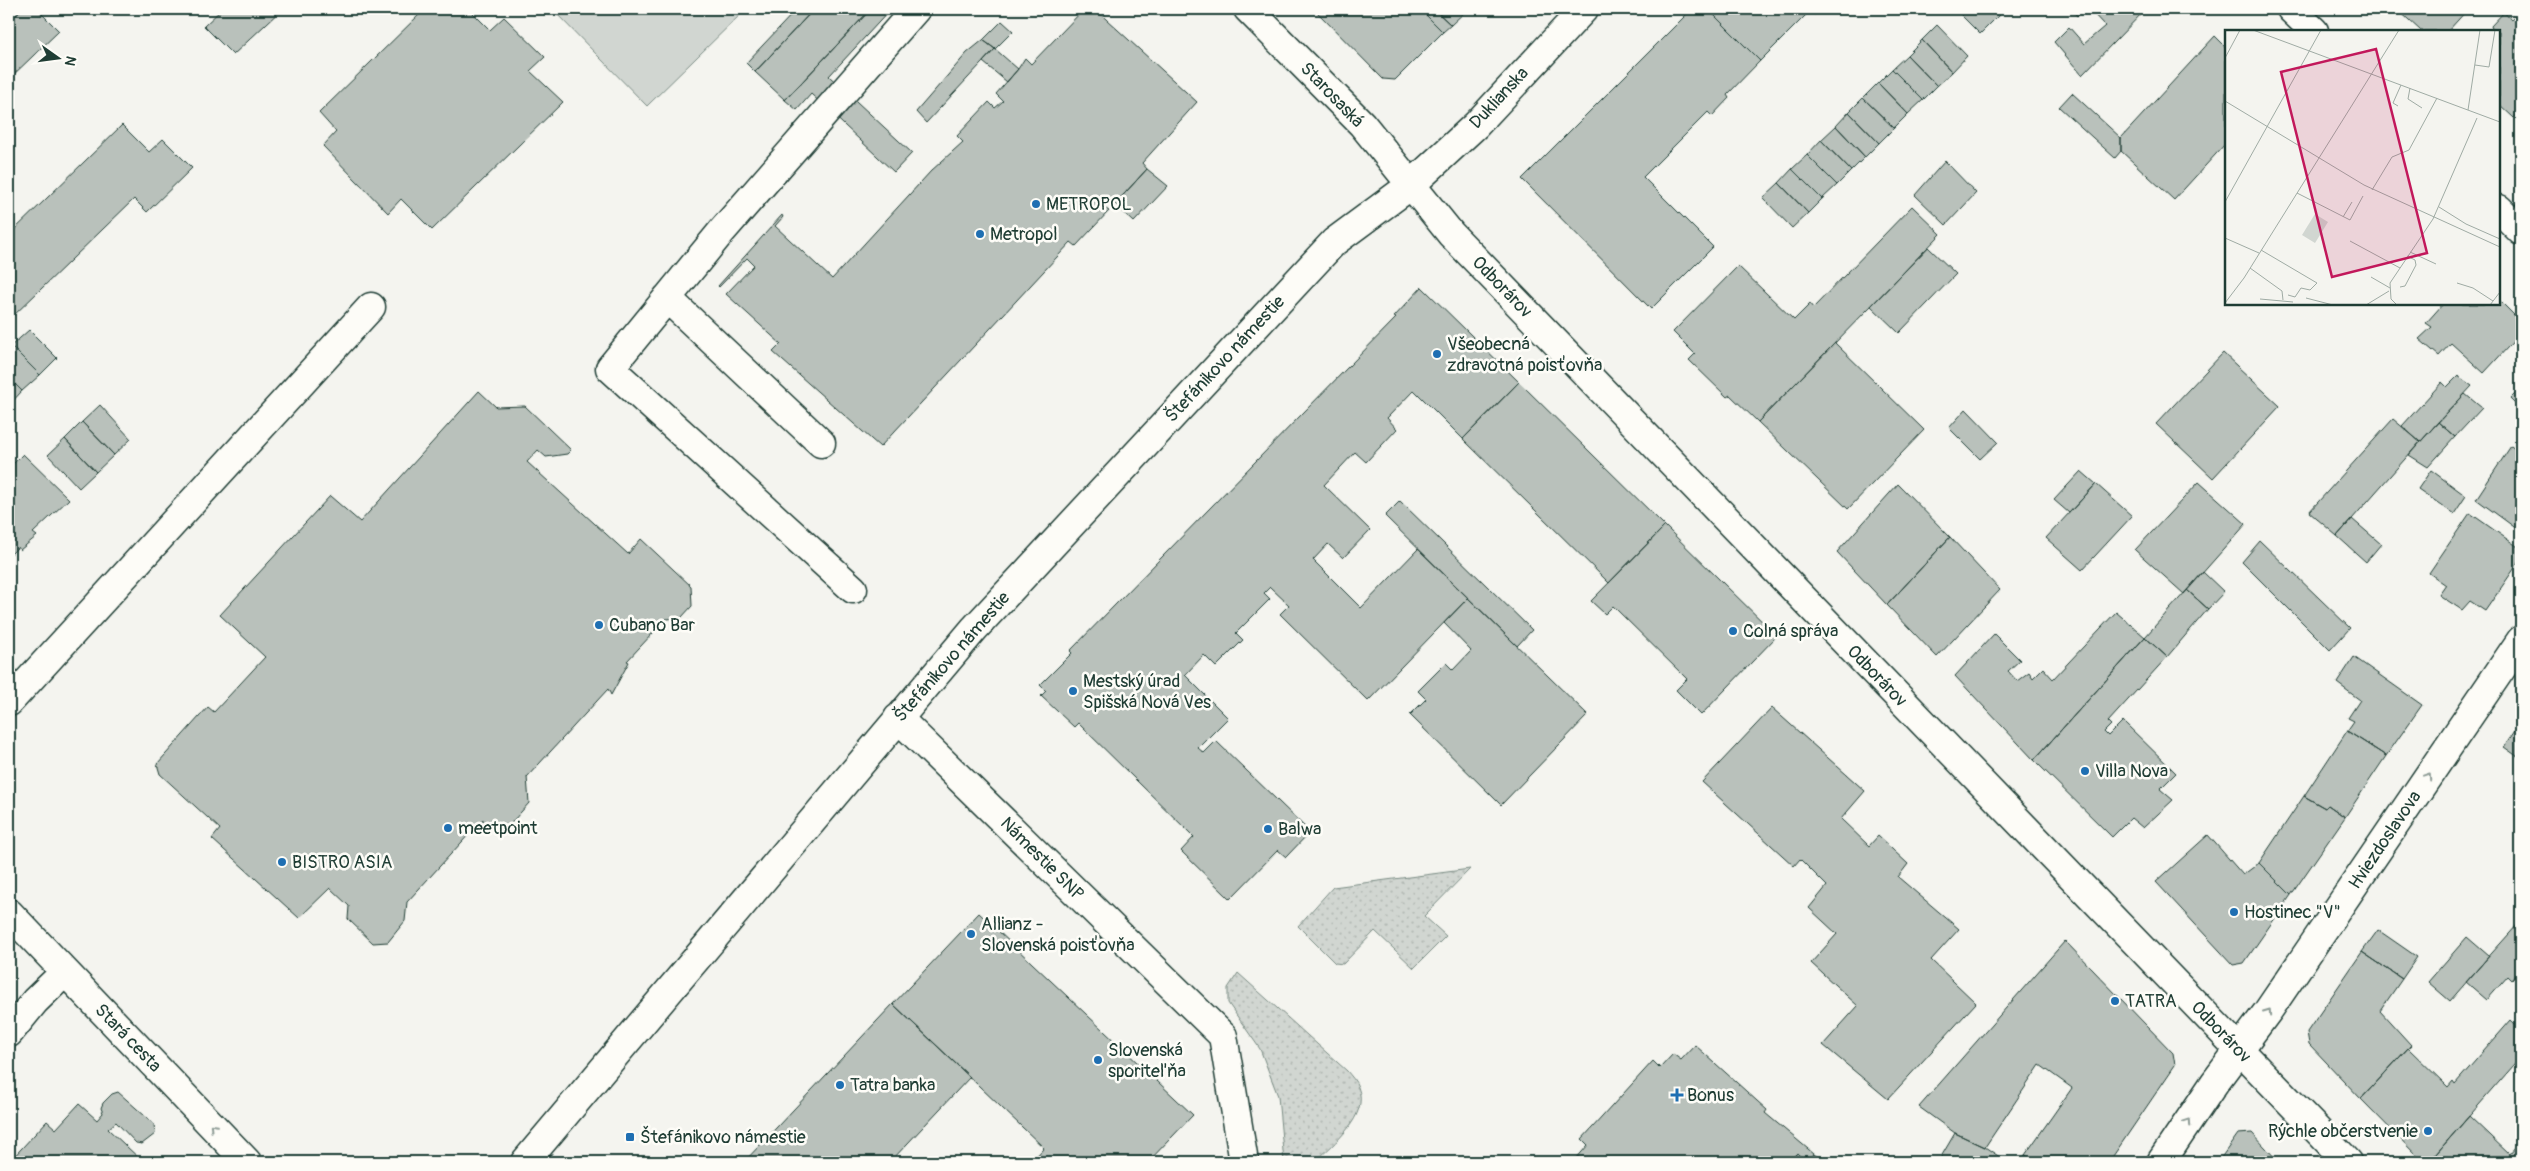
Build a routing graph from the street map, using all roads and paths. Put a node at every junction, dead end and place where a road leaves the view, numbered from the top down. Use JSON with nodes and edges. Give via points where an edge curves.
{"nodes":[{"id":1,"x":916,"y":9,"type":"edge"},
{"id":2,"x":1248,"y":9,"type":"edge"},
{"id":3,"x":1584,"y":9,"type":"edge"},
{"id":4,"x":2291,"y":9,"type":"edge"},
{"id":5,"x":2313,"y":30,"type":"edge"},
{"id":6,"x":1411,"y":185,"type":"junction"},
{"id":7,"x":2500,"y":210,"type":"edge"},
{"id":8,"x":2521,"y":231,"type":"edge"},
{"id":9,"x":666,"y":298,"type":"junction"},
{"id":10,"x":371,"y":307,"type":"dead end"},
{"id":11,"x":821,"y":443,"type":"dead end"},
{"id":12,"x":853,"y":589,"type":"dead end"},
{"id":13,"x":2521,"y":640,"type":"edge"},
{"id":14,"x":9,"y":702,"type":"edge"},
{"id":15,"x":898,"y":718,"type":"junction"},
{"id":16,"x":13,"y":929,"type":"edge"},
{"id":17,"x":65,"y":972,"type":"junction"},
{"id":18,"x":9,"y":1033,"type":"edge"},
{"id":19,"x":2240,"y":1052,"type":"junction"},
{"id":20,"x":247,"y":1162,"type":"edge"},
{"id":21,"x":525,"y":1162,"type":"edge"},
{"id":22,"x":1244,"y":1162,"type":"edge"},
{"id":23,"x":2161,"y":1162,"type":"edge"},
{"id":24,"x":2348,"y":1162,"type":"edge"}],
"edges":[{"from":1,"to":9,"type":"street"},
{"from":2,"to":6,"type":"street","name":"Starosaská","via":[[1362,124]]},
{"from":3,"to":6,"type":"street","name":"Duklianska","via":[[1476,124]]},
{"from":4,"to":5,"type":"street"},
{"from":6,"to":15,"type":"street","name":"Štefánikovo námestie","via":[[1334,242],[974,629]]},
{"from":6,"to":19,"type":"street","name":"Odborárov","via":[[1451,234]]},
{"from":7,"to":8,"type":"street"},
{"from":9,"to":11,"type":"street"},
{"from":9,"to":12,"type":"street","via":[[610,368]]},
{"from":10,"to":14,"type":"street"},
{"from":19,"to":13,"type":"street","name":"Hviezdoslavova","one_way":true},
{"from":15,"to":21,"type":"street","name":"Štefánikovo námestie"},
{"from":15,"to":22,"type":"street","name":"Námestie SNP","via":[[1223,1036]]},
{"from":16,"to":17,"type":"street","name":"Stará cesta"},
{"from":17,"to":18,"type":"street"},
{"from":20,"to":17,"type":"street","name":"Stará cesta","one_way":true},
{"from":23,"to":19,"type":"street","name":"Hviezdoslavova","one_way":true,"via":[[2215,1082]]},
{"from":19,"to":24,"type":"street","name":"Odborárov"}]}
